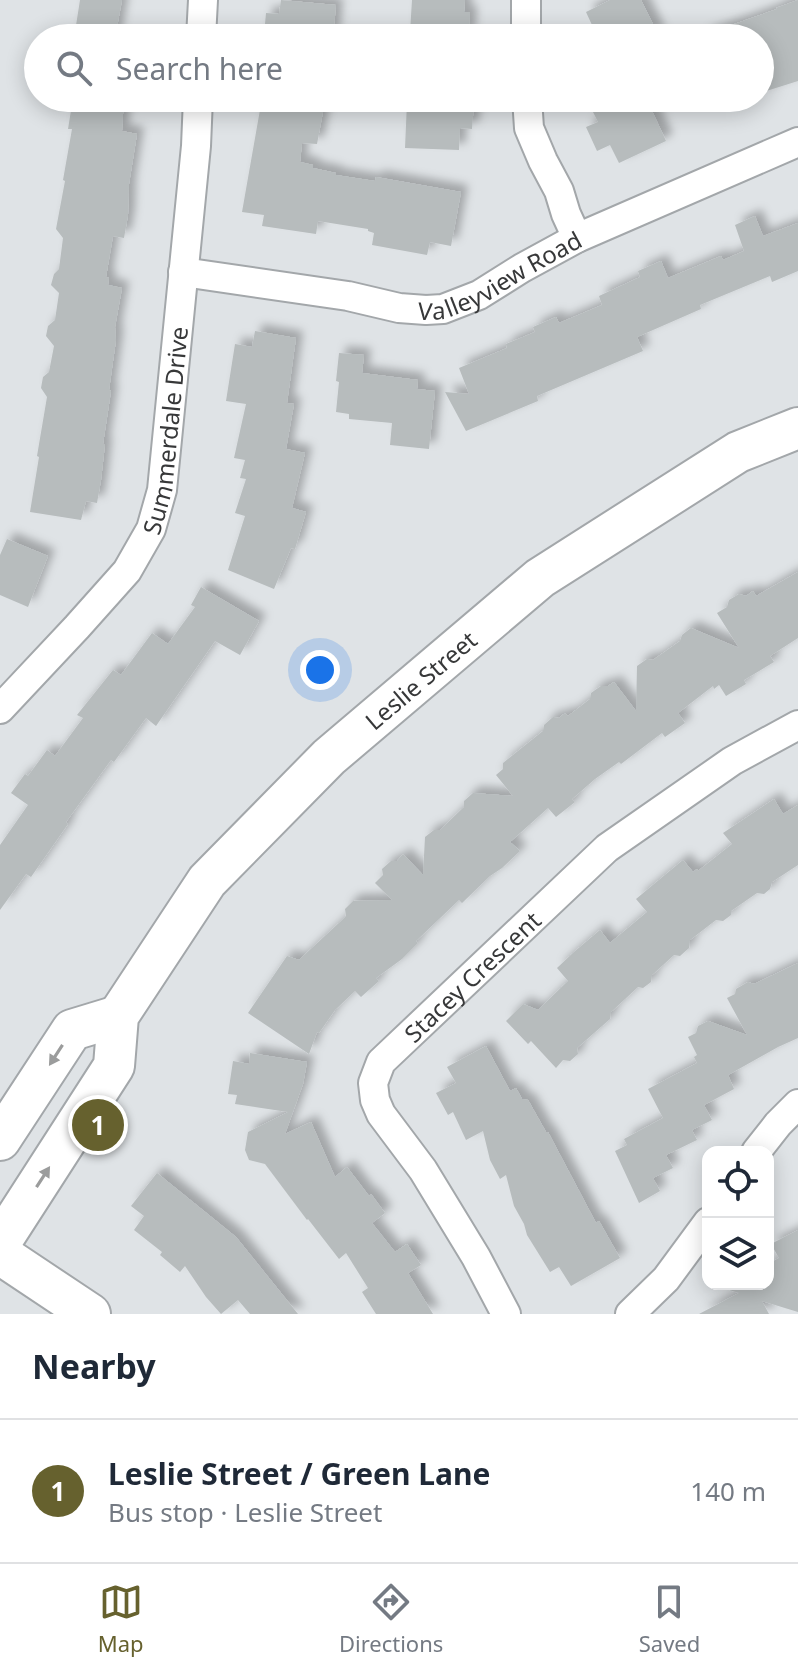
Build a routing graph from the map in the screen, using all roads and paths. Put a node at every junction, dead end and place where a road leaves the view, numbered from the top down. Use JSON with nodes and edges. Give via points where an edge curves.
{"nodes":[{"id":1,"x":203,"y":0,"type":"edge"},
{"id":2,"x":526,"y":0,"type":"edge"},
{"id":3,"x":202,"y":24,"type":"edge"},
{"id":4,"x":526,"y":24,"type":"edge"},
{"id":5,"x":197,"y":112,"type":"edge"},
{"id":6,"x":528,"y":112,"type":"edge"},
{"id":7,"x":798,"y":142,"type":"edge"},
{"id":8,"x":577,"y":238,"type":"junction"},
{"id":9,"x":183,"y":272,"type":"junction"},
{"id":10,"x":798,"y":428,"type":"edge"},
{"id":11,"x":0,"y":709,"type":"edge"},
{"id":12,"x":798,"y":725,"type":"edge"},
{"id":13,"x":118,"y":1016,"type":"junction"},
{"id":14,"x":798,"y":1104,"type":"edge"},
{"id":15,"x":0,"y":1140,"type":"edge"},
{"id":16,"x":761,"y":1146,"type":"edge"},
{"id":17,"x":702,"y":1230,"type":"edge"},
{"id":18,"x":0,"y":1243,"type":"edge"},
{"id":19,"x":0,"y":1254,"type":"edge"},
{"id":20,"x":90,"y":1314,"type":"edge"},
{"id":21,"x":506,"y":1314,"type":"edge"},
{"id":22,"x":630,"y":1314,"type":"edge"}],
"edges":[{"from":1,"to":3,"type":"street"},
{"from":2,"to":4,"type":"street"},
{"from":5,"to":9,"type":"street","name":"Summerdale Drive"},
{"from":6,"to":8,"type":"street","via":[[529,128]]},
{"from":7,"to":8,"type":"street","name":"Valleyview Road"},
{"from":8,"to":9,"type":"street","name":"Valleyview Road","via":[[479,295],[443,309],[399,308]]},
{"from":9,"to":11,"type":"street","name":"Summerdale Drive","via":[[162,490],[151,529],[127,571]]},
{"from":10,"to":13,"type":"main road","name":"Leslie Street","via":[[738,452],[540,578],[329,757],[207,881]]},
{"from":12,"to":21,"type":"street","name":"Stacey Crescent","via":[[732,761],[607,848],[381,1062],[373,1083],[381,1114],[423,1170]]},
{"from":13,"to":15,"type":"main road","one_way":true,"via":[[72,1030]]},
{"from":18,"to":13,"type":"main road","name":"Leslie Street","one_way":true,"via":[[114,1066]]},
{"from":14,"to":16,"type":"street"},
{"from":17,"to":22,"type":"street","via":[[666,1279]]},
{"from":19,"to":20,"type":"main road"}]}
